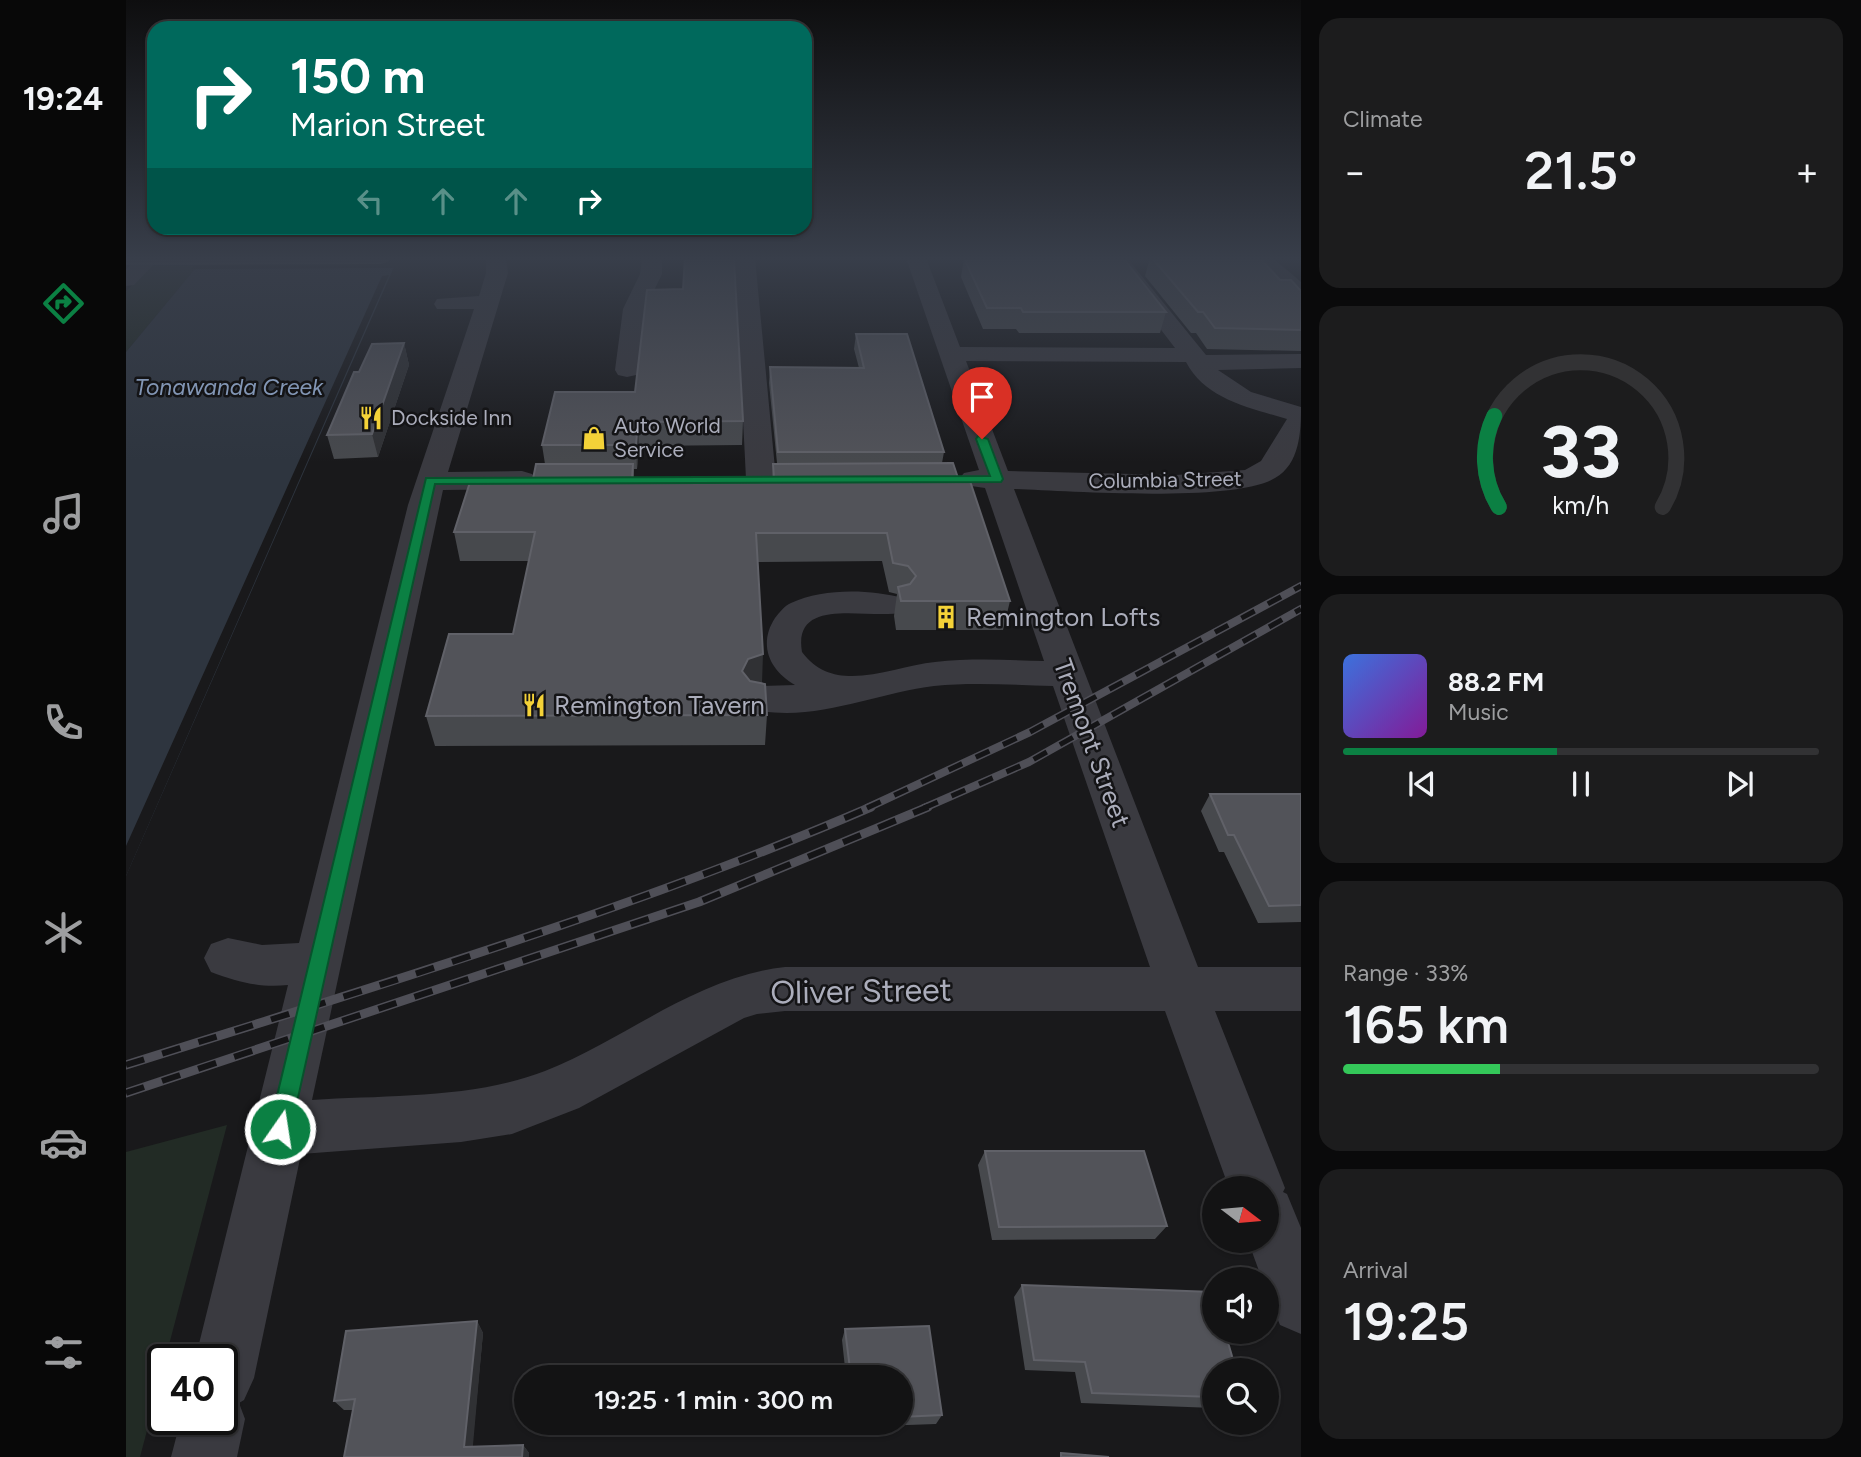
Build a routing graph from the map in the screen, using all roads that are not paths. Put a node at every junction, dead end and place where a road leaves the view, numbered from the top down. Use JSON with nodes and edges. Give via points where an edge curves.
{"nodes":[{"id":1,"x":480,"y":326,"type":"edge"},
{"id":2,"x":632,"y":326,"type":"edge"},
{"id":3,"x":750,"y":326,"type":"edge"},
{"id":4,"x":940,"y":326,"type":"edge"},
{"id":5,"x":1169,"y":326,"type":"edge"},
{"id":6,"x":950,"y":354,"type":"junction"},
{"id":7,"x":1195,"y":359,"type":"junction"},
{"id":8,"x":1301,"y":361,"type":"edge"},
{"id":9,"x":626,"y":370,"type":"dead end"},
{"id":10,"x":1301,"y":416,"type":"edge"},
{"id":11,"x":1169,"y":458,"type":"dead end"},
{"id":12,"x":761,"y":479,"type":"edge"},
{"id":13,"x":949,"y":479,"type":"edge"},
{"id":14,"x":997,"y":479,"type":"junction"},
{"id":15,"x":555,"y":480,"type":"edge"},
{"id":16,"x":430,"y":481,"type":"junction"},
{"id":17,"x":1184,"y":482,"type":"junction"},
{"id":18,"x":891,"y":605,"type":"dead end"},
{"id":19,"x":1066,"y":674,"type":"junction"},
{"id":20,"x":853,"y":690,"type":"junction"},
{"id":21,"x":762,"y":699,"type":"edge"},
{"id":22,"x":228,"y":958,"type":"dead end"},
{"id":23,"x":319,"y":961,"type":"junction"},
{"id":24,"x":1182,"y":988,"type":"junction"},
{"id":25,"x":1301,"y":989,"type":"edge"},
{"id":26,"x":280,"y":1129,"type":"junction"},
{"id":27,"x":1252,"y":1176,"type":"edge"},
{"id":28,"x":1279,"y":1246,"type":"edge"},
{"id":29,"x":1301,"y":1304,"type":"edge"},
{"id":30,"x":230,"y":1344,"type":"edge"},
{"id":31,"x":209,"y":1435,"type":"edge"},
{"id":32,"x":204,"y":1457,"type":"edge"}],
"edges":[{"from":1,"to":16,"type":"street"},
{"from":2,"to":9,"type":"street"},
{"from":3,"to":12,"type":"street"},
{"from":4,"to":6,"type":"street","name":"Tremont Street"},
{"from":5,"to":7,"type":"street"},
{"from":6,"to":7,"type":"street"},
{"from":6,"to":14,"type":"street","name":"Tremont Street"},
{"from":7,"to":8,"type":"street"},
{"from":7,"to":10,"type":"street","via":[[1212,379],[1242,398]]},
{"from":10,"to":17,"type":"street","name":"Columbia Street","via":[[1266,473],[1223,483]]},
{"from":11,"to":17,"type":"street"},
{"from":13,"to":14,"type":"street","name":"Columbia Street"},
{"from":14,"to":17,"type":"street","name":"Columbia Street","via":[[1083,470]]},
{"from":14,"to":19,"type":"street","name":"Tremont Street"},
{"from":15,"to":16,"type":"street"},
{"from":16,"to":23,"type":"street"},
{"from":18,"to":20,"type":"street","via":[[824,604],[801,612],[788,624],[781,642],[785,657],[821,683]]},
{"from":19,"to":20,"type":"street","via":[[931,674]]},
{"from":19,"to":24,"type":"street","name":"Tremont Street"},
{"from":20,"to":21,"type":"street","via":[[826,698]]},
{"from":22,"to":23,"type":"street","via":[[266,968]]},
{"from":23,"to":26,"type":"street"},
{"from":24,"to":25,"type":"street","name":"Oliver Street"},
{"from":24,"to":26,"type":"street","name":"Oliver Street","via":[[757,992],[728,1002],[561,1090],[512,1108]]},
{"from":24,"to":27,"type":"street","name":"Tremont Street"},
{"from":26,"to":30,"type":"street"},
{"from":28,"to":29,"type":"street"},
{"from":31,"to":32,"type":"street"}]}
